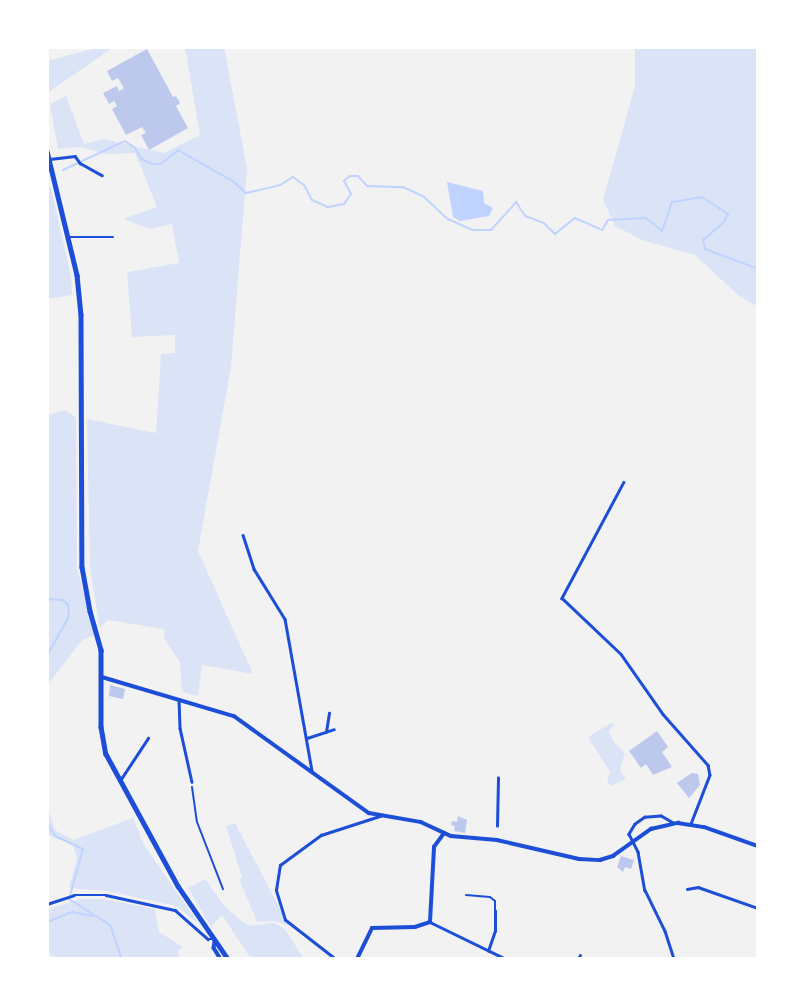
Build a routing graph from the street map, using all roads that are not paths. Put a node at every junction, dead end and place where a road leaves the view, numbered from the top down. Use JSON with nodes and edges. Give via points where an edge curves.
{"nodes":[{"id":1,"x":47,"y":151,"type":"edge"},
{"id":2,"x":49,"y":160,"type":"junction"},
{"id":3,"x":102,"y":174,"type":"dead end"},
{"id":4,"x":69,"y":237,"type":"junction"},
{"id":5,"x":113,"y":237,"type":"dead end"},
{"id":6,"x":624,"y":482,"type":"dead end"},
{"id":7,"x":243,"y":535,"type":"dead end"},
{"id":8,"x":102,"y":677,"type":"junction"},
{"id":9,"x":179,"y":699,"type":"junction"},
{"id":10,"x":328,"y":713,"type":"dead end"},
{"id":11,"x":334,"y":729,"type":"dead end"},
{"id":12,"x":326,"y":732,"type":"junction"},
{"id":13,"x":148,"y":738,"type":"dead end"},
{"id":14,"x":307,"y":738,"type":"junction"},
{"id":15,"x":312,"y":771,"type":"junction"},
{"id":16,"x":498,"y":778,"type":"dead end"},
{"id":17,"x":119,"y":781,"type":"junction"},
{"id":18,"x":192,"y":782,"type":"road end"},
{"id":19,"x":380,"y":816,"type":"junction"},
{"id":20,"x":673,"y":823,"type":"junction"},
{"id":21,"x":691,"y":824,"type":"junction"},
{"id":22,"x":497,"y":826,"type":"dead end"},
{"id":23,"x":444,"y":832,"type":"junction"},
{"id":24,"x":497,"y":834,"type":"dead end"},
{"id":25,"x":497,"y":840,"type":"junction"},
{"id":26,"x":632,"y":841,"type":"junction"},
{"id":27,"x":758,"y":846,"type":"edge"},
{"id":28,"x":687,"y":889,"type":"dead end"},
{"id":29,"x":466,"y":895,"type":"dead end"},
{"id":30,"x":47,"y":904,"type":"edge"},
{"id":31,"x":758,"y":908,"type":"edge"},
{"id":32,"x":495,"y":911,"type":"joint"},
{"id":33,"x":430,"y":922,"type":"junction"},
{"id":34,"x":216,"y":939,"type":"junction"},
{"id":35,"x":488,"y":951,"type":"junction"},
{"id":36,"x":221,"y":959,"type":"edge"},
{"id":37,"x":228,"y":959,"type":"edge"},
{"id":38,"x":335,"y":959,"type":"edge"},
{"id":39,"x":357,"y":959,"type":"edge"},
{"id":40,"x":506,"y":959,"type":"edge"},
{"id":41,"x":674,"y":959,"type":"edge"}],
"edges":[{"from":1,"to":2,"type":"highway"},
{"from":2,"to":3,"type":"street","via":[[75,156]]},
{"from":2,"to":4,"type":"highway"},
{"from":4,"to":5,"type":"street"},
{"from":4,"to":8,"type":"highway","via":[[81,316],[82,566],[99,638]]},
{"from":6,"to":21,"type":"street","via":[[562,598],[621,654],[663,714],[708,765],[710,775]]},
{"from":7,"to":14,"type":"street","via":[[254,569],[285,619]]},
{"from":8,"to":9,"type":"street"},
{"from":8,"to":17,"type":"highway","via":[[101,727],[106,754]]},
{"from":9,"to":15,"type":"street","via":[[243,721]]},
{"from":9,"to":18,"type":"street"},
{"from":10,"to":12,"type":"street"},
{"from":11,"to":12,"type":"street"},
{"from":12,"to":14,"type":"street"},
{"from":13,"to":17,"type":"street"},
{"from":14,"to":15,"type":"street"},
{"from":15,"to":19,"type":"street","via":[[358,806]]},
{"from":16,"to":22,"type":"street"},
{"from":17,"to":34,"type":"highway","via":[[178,886]]},
{"from":19,"to":23,"type":"street","via":[[421,822]]},
{"from":19,"to":38,"type":"street","via":[[321,835],[280,865],[276,890],[285,920]]},
{"from":20,"to":21,"type":"street"},
{"from":20,"to":26,"type":"street"},
{"from":20,"to":26,"type":"street","via":[[661,816],[645,817],[630,831]]},
{"from":21,"to":27,"type":"street"},
{"from":23,"to":25,"type":"street"},
{"from":23,"to":33,"type":"street","via":[[434,847]]},
{"from":24,"to":25,"type":"street"},
{"from":25,"to":26,"type":"street","via":[[593,861],[613,856]]},
{"from":26,"to":41,"type":"street","via":[[645,890]]},
{"from":28,"to":31,"type":"street","via":[[698,887]]},
{"from":29,"to":32,"type":"lane","via":[[491,897]]},
{"from":30,"to":34,"type":"street","via":[[74,895],[106,895],[175,910],[208,939]]},
{"from":32,"to":35,"type":"street"},
{"from":33,"to":35,"type":"street"},
{"from":33,"to":39,"type":"street","via":[[372,928]]},
{"from":34,"to":36,"type":"street","via":[[214,948]]},
{"from":34,"to":37,"type":"highway"},
{"from":35,"to":40,"type":"street"}]}
